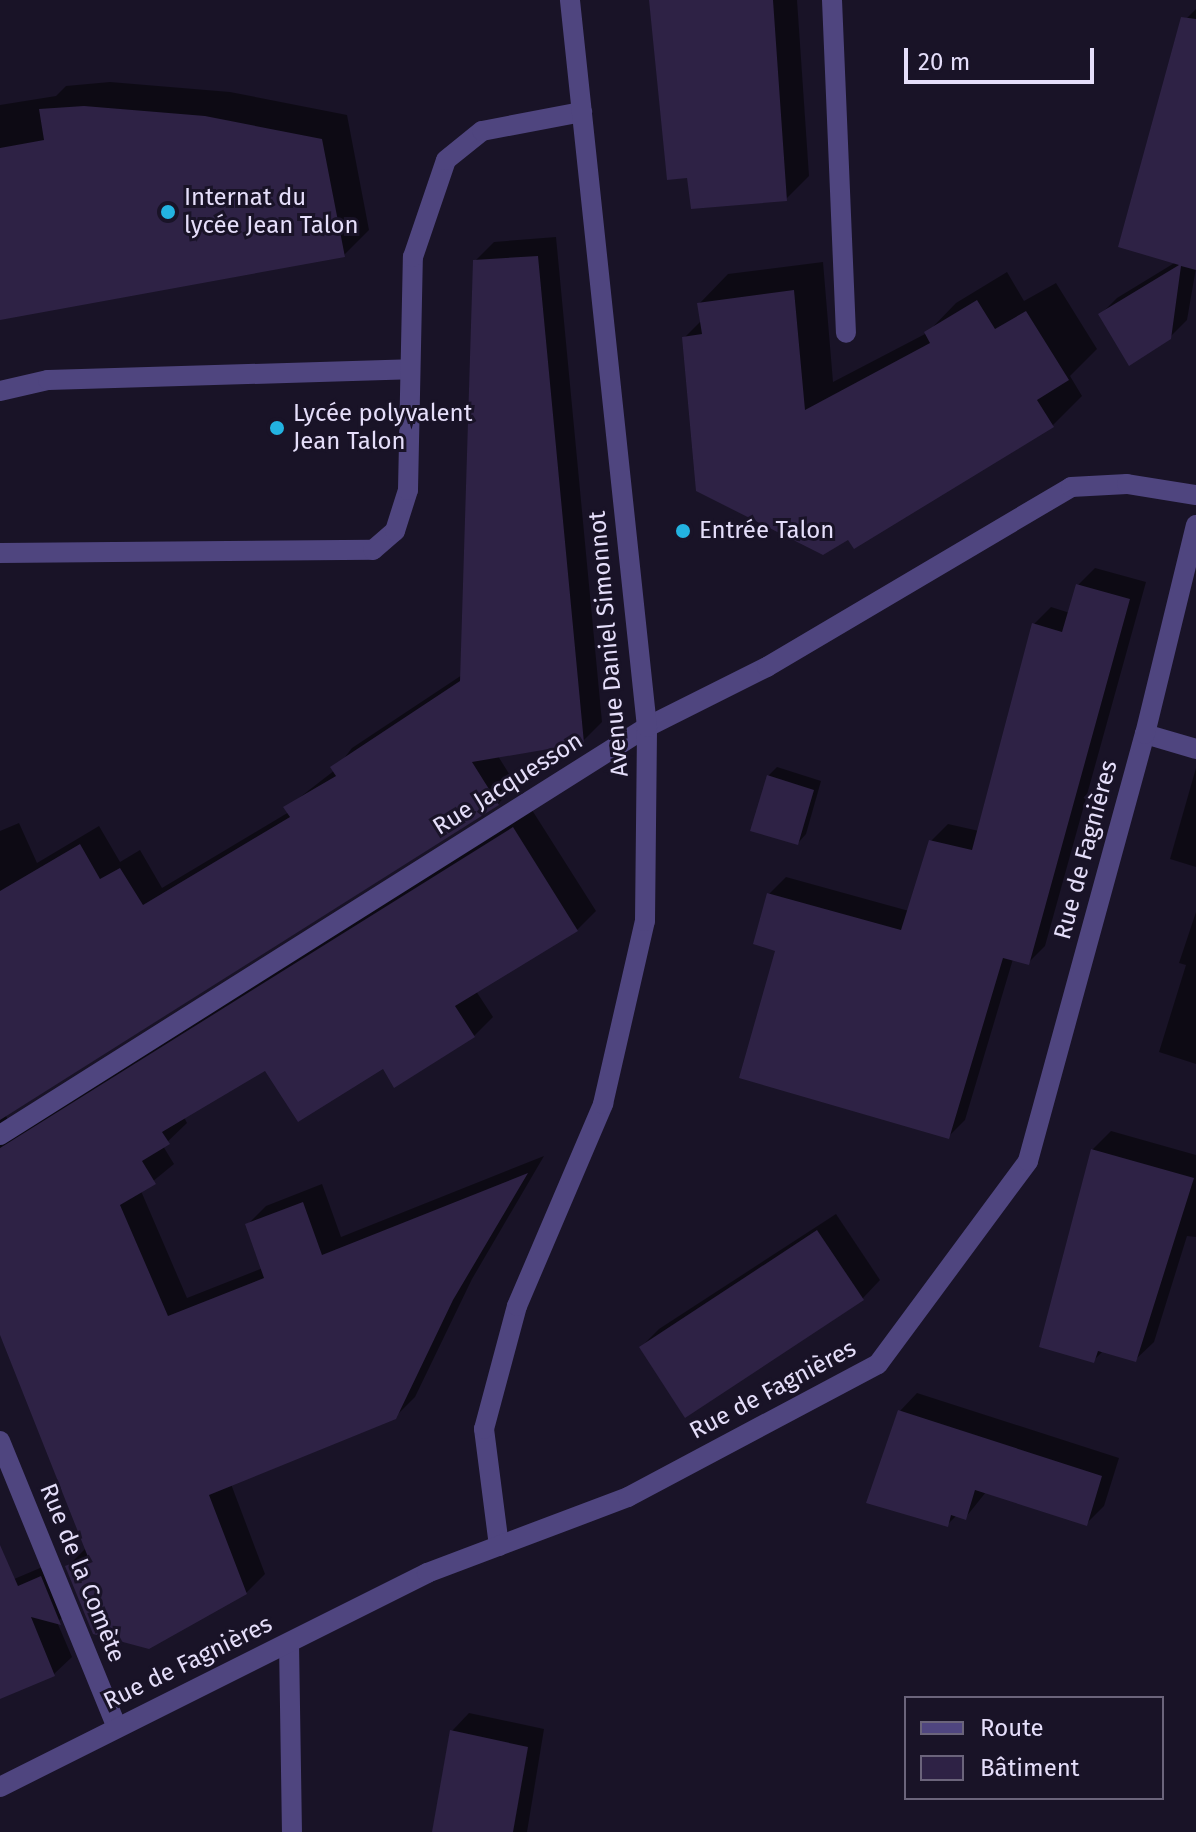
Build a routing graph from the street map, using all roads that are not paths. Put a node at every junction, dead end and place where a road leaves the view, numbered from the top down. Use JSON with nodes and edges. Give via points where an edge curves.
{"nodes":[{"id":1,"x":570,"y":0,"type":"edge"},
{"id":2,"x":832,"y":0,"type":"edge"},
{"id":3,"x":582,"y":112,"type":"junction"},
{"id":4,"x":846,"y":333,"type":"dead end"},
{"id":5,"x":410,"y":369,"type":"junction"},
{"id":6,"x":0,"y":391,"type":"edge"},
{"id":7,"x":1196,"y":495,"type":"edge"},
{"id":8,"x":1196,"y":525,"type":"edge"},
{"id":9,"x":0,"y":553,"type":"edge"},
{"id":10,"x":647,"y":727,"type":"junction"},
{"id":11,"x":1145,"y":734,"type":"junction"},
{"id":12,"x":1196,"y":749,"type":"edge"},
{"id":13,"x":0,"y":1135,"type":"edge"},
{"id":14,"x":0,"y":1441,"type":"edge"},
{"id":15,"x":499,"y":1546,"type":"junction"},
{"id":16,"x":289,"y":1643,"type":"junction"},
{"id":17,"x":116,"y":1725,"type":"junction"},
{"id":18,"x":0,"y":1787,"type":"edge"},
{"id":19,"x":292,"y":1832,"type":"edge"}],
"edges":[{"from":1,"to":3,"type":"street","name":"Avenue Daniel Simonnot"},
{"from":2,"to":4,"type":"street"},
{"from":3,"to":5,"type":"street","via":[[482,131],[446,160],[413,257]]},
{"from":3,"to":10,"type":"street","name":"Avenue Daniel Simonnot"},
{"from":5,"to":6,"type":"street","via":[[48,380]]},
{"from":5,"to":9,"type":"street","via":[[408,490],[395,531],[373,550]]},
{"from":7,"to":10,"type":"street","name":"Rue Jacquesson","via":[[1127,484],[1071,487],[767,667]]},
{"from":8,"to":11,"type":"street","name":"Rue de Fagnières"},
{"from":10,"to":13,"type":"street","name":"Rue Jacquesson"},
{"from":10,"to":15,"type":"street","name":"Avenue Daniel Simonnot","via":[[645,921],[603,1104],[517,1306],[484,1429]]},
{"from":11,"to":12,"type":"street"},
{"from":11,"to":15,"type":"street","name":"Rue de Fagnières","via":[[1028,1161],[878,1364],[628,1497]]},
{"from":14,"to":17,"type":"street","name":"Rue de la Comète"},
{"from":15,"to":16,"type":"street","name":"Rue de Fagnières","via":[[427,1573]]},
{"from":16,"to":17,"type":"street","name":"Rue de Fagnières"},
{"from":16,"to":19,"type":"street"},
{"from":17,"to":18,"type":"street","name":"Rue de Fagnières"}]}
